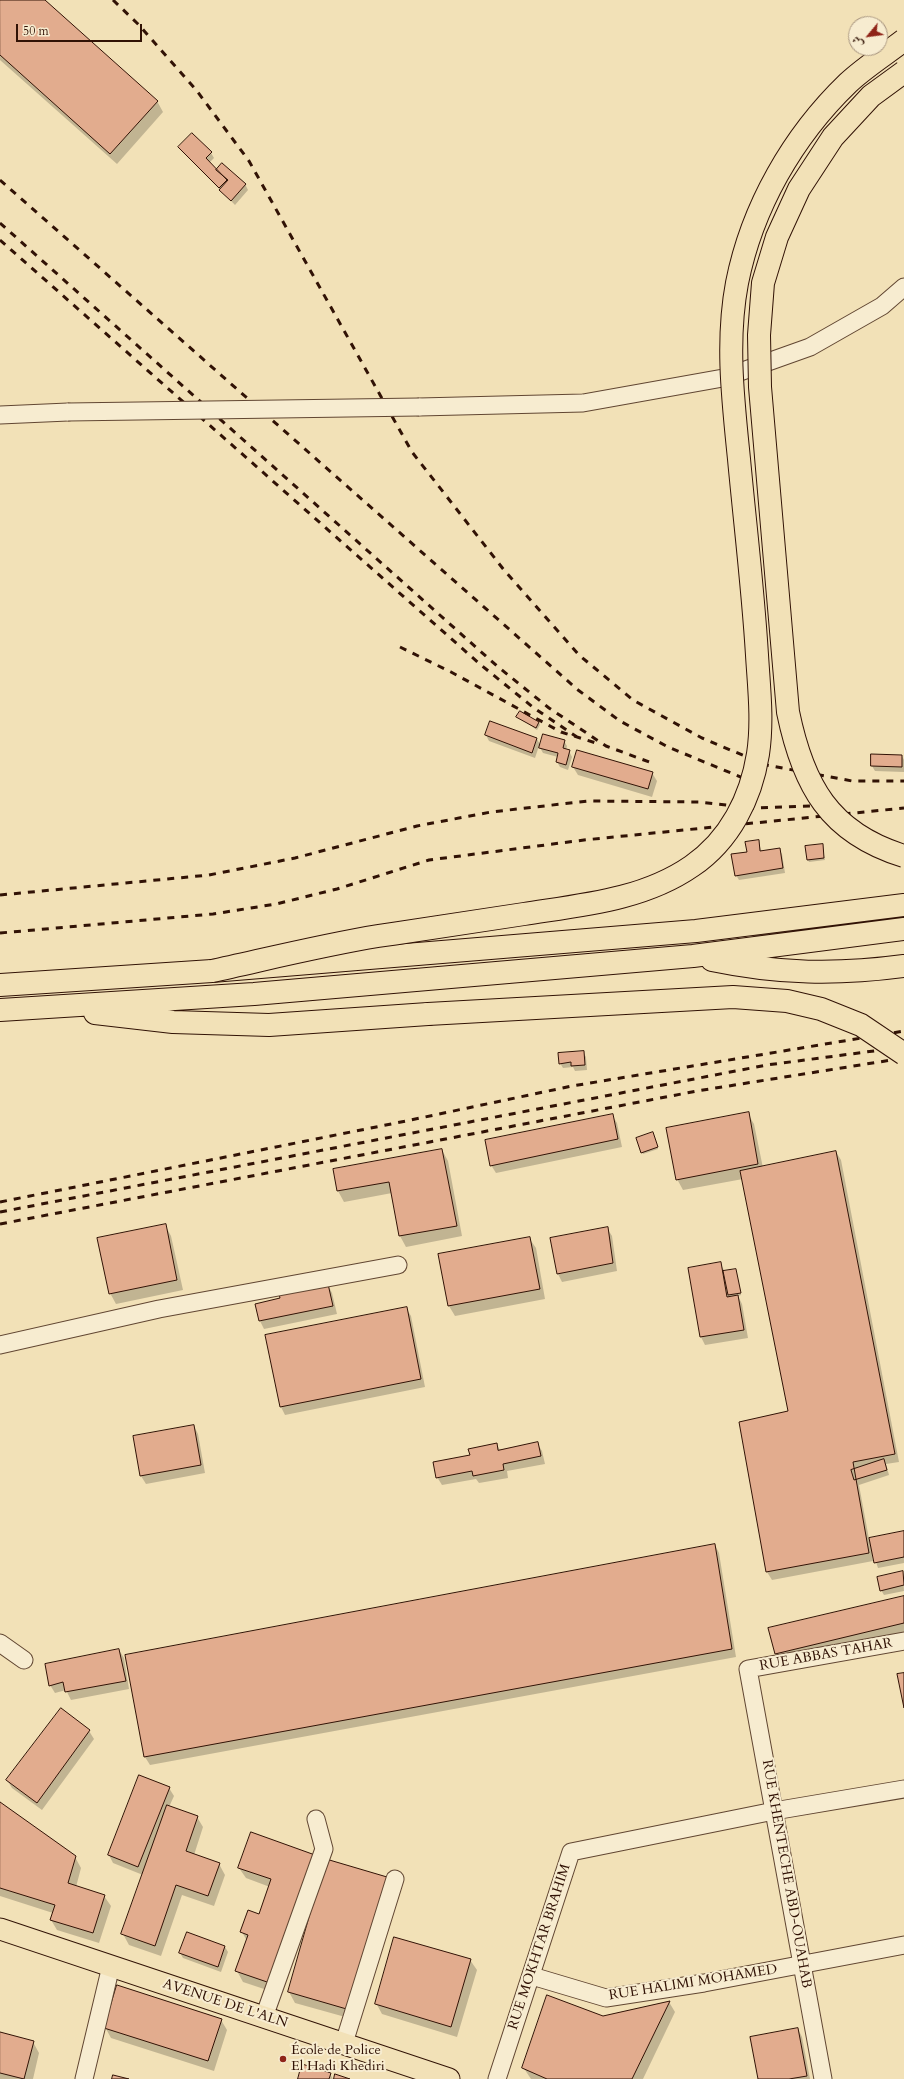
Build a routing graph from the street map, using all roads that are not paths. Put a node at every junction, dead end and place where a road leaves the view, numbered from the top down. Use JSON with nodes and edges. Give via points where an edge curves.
{"nodes":[{"id":1,"x":904,"y":40,"type":"edge"},
{"id":2,"x":904,"y":72,"type":"edge"},
{"id":3,"x":904,"y":287,"type":"edge"},
{"id":4,"x":0,"y":415,"type":"edge"},
{"id":5,"x":904,"y":856,"type":"edge"},
{"id":6,"x":904,"y":904,"type":"edge"},
{"id":7,"x":904,"y":929,"type":"edge"},
{"id":8,"x":694,"y":956,"type":"junction"},
{"id":9,"x":904,"y":966,"type":"edge"},
{"id":10,"x":212,"y":971,"type":"junction"},
{"id":11,"x":0,"y":986,"type":"edge"},
{"id":12,"x":36,"y":1006,"type":"junction"},
{"id":13,"x":0,"y":1010,"type":"edge"},
{"id":14,"x":904,"y":1054,"type":"edge"},
{"id":15,"x":398,"y":1265,"type":"dead end"},
{"id":16,"x":0,"y":1345,"type":"edge"},
{"id":17,"x":904,"y":1641,"type":"edge"},
{"id":18,"x":0,"y":1644,"type":"edge"},
{"id":19,"x":24,"y":1660,"type":"dead end"},
{"id":20,"x":748,"y":1669,"type":"joint"},
{"id":21,"x":904,"y":1789,"type":"edge"},
{"id":22,"x":774,"y":1811,"type":"junction"},
{"id":23,"x":316,"y":1819,"type":"dead end"},
{"id":24,"x":396,"y":1879,"type":"dead end"},
{"id":25,"x":0,"y":1929,"type":"edge"},
{"id":26,"x":904,"y":1945,"type":"edge"},
{"id":27,"x":802,"y":1965,"type":"junction"},
{"id":28,"x":111,"y":1966,"type":"junction"},
{"id":29,"x":532,"y":1976,"type":"junction"},
{"id":30,"x":264,"y":2017,"type":"junction"},
{"id":31,"x":344,"y":2043,"type":"junction"},
{"id":32,"x":84,"y":2079,"type":"edge"},
{"id":33,"x":449,"y":2079,"type":"edge"},
{"id":34,"x":497,"y":2079,"type":"edge"},
{"id":35,"x":823,"y":2079,"type":"edge"}],
"edges":[{"from":1,"to":10,"type":"highway","bridge":true,"via":[[851,81],[811,121],[777,173],[752,231],[737,282],[730,338],[732,394],[755,616],[761,725],[751,786],[728,832],[692,866],[652,888],[602,902],[372,937]]},
{"from":2,"to":5,"type":"highway","bridge":true,"via":[[871,96],[833,137],[799,189],[777,237],[763,283],[759,335],[760,387],[788,712],[794,740],[807,777],[820,799],[839,822],[862,838]]},
{"from":3,"to":4,"type":"street","bridge":true,"via":[[882,306],[810,347],[723,378],[583,403]]},
{"from":6,"to":10,"type":"highway","via":[[696,931]]},
{"from":7,"to":8,"type":"highway"},
{"from":8,"to":9,"type":"highway","via":[[749,967],[806,972],[861,972]]},
{"from":8,"to":12,"type":"highway","via":[[254,994]]},
{"from":10,"to":11,"type":"highway"},
{"from":12,"to":13,"type":"highway"},
{"from":12,"to":14,"type":"highway","bridge":true,"via":[[174,1022],[269,1025],[733,997],[787,1001],[821,1010],[861,1025]]},
{"from":15,"to":16,"type":"street","via":[[159,1309]]},
{"from":17,"to":20,"type":"street","name":"RUE ABBAS TAHAR"},
{"from":18,"to":19,"type":"street"},
{"from":20,"to":22,"type":"street","name":"RUE KHENTECHE ABD-OUAHAB"},
{"from":21,"to":22,"type":"street"},
{"from":22,"to":27,"type":"street","name":"RUE KHENTECHE ABD-OUAHAB"},
{"from":22,"to":29,"type":"street","name":"RUE MOKHTAR BRAHIM","via":[[571,1852]]},
{"from":23,"to":30,"type":"street","via":[[324,1849]]},
{"from":24,"to":31,"type":"street"},
{"from":25,"to":28,"type":"main road","name":"AVENUE DE L'ALN"},
{"from":26,"to":27,"type":"street","name":"RUE HALIMI MOHAMED"},
{"from":27,"to":29,"type":"street","name":"RUE HALIMI MOHAMED","via":[[606,1998]]},
{"from":27,"to":35,"type":"street","name":"RUE KHENTECHE ABD-OUAHAB"},
{"from":28,"to":30,"type":"main road","name":"AVENUE DE L'ALN"},
{"from":28,"to":32,"type":"street"},
{"from":29,"to":34,"type":"street","name":"RUE MOKHTAR BRAHIM"},
{"from":30,"to":31,"type":"main road","name":"AVENUE DE L'ALN"},
{"from":31,"to":33,"type":"main road","name":"AVENUE DE L'ALN"}]}
